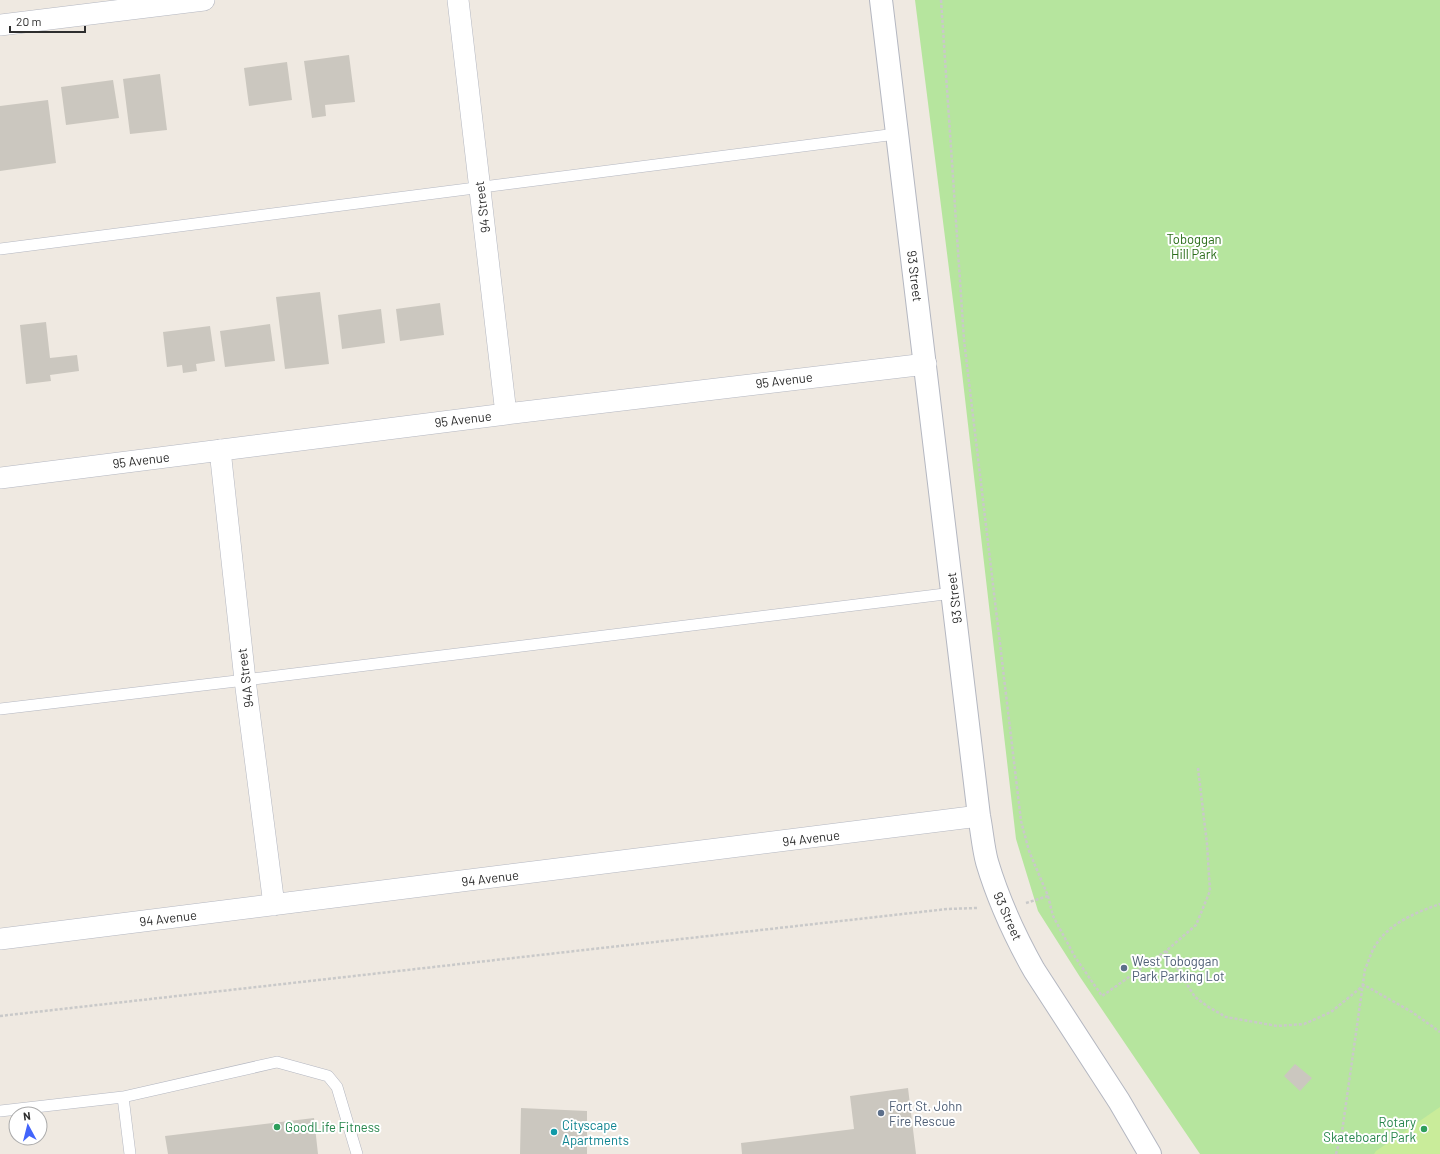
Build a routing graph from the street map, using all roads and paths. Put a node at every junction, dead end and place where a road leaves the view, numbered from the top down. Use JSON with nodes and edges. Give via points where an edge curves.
{"nodes":[{"id":1,"x":204,"y":0,"type":"edge"},
{"id":2,"x":458,"y":0,"type":"edge"},
{"id":3,"x":880,"y":0,"type":"edge"},
{"id":4,"x":941,"y":0,"type":"edge"},
{"id":5,"x":0,"y":25,"type":"edge"},
{"id":6,"x":896,"y":134,"type":"junction"},
{"id":7,"x":480,"y":187,"type":"junction"},
{"id":8,"x":0,"y":249,"type":"edge"},
{"id":9,"x":926,"y":364,"type":"junction"},
{"id":10,"x":506,"y":414,"type":"junction"},
{"id":11,"x":220,"y":450,"type":"junction"},
{"id":12,"x":0,"y":478,"type":"edge"},
{"id":13,"x":954,"y":593,"type":"junction"},
{"id":14,"x":246,"y":680,"type":"junction"},
{"id":15,"x":0,"y":709,"type":"edge"},
{"id":16,"x":1198,"y":768,"type":"dead end"},
{"id":17,"x":979,"y":816,"type":"junction"},
{"id":18,"x":1048,"y":896,"type":"junction"},
{"id":19,"x":1440,"y":904,"type":"edge"},
{"id":20,"x":274,"y":905,"type":"junction"},
{"id":21,"x":1021,"y":905,"type":"dead end"},
{"id":22,"x":947,"y":910,"type":"dead end"},
{"id":23,"x":0,"y":939,"type":"edge"},
{"id":24,"x":1166,"y":952,"type":"junction"},
{"id":25,"x":1364,"y":984,"type":"junction"},
{"id":26,"x":0,"y":1016,"type":"edge"},
{"id":27,"x":1440,"y":1032,"type":"edge"},
{"id":28,"x":123,"y":1097,"type":"junction"},
{"id":29,"x":0,"y":1111,"type":"edge"},
{"id":30,"x":130,"y":1154,"type":"edge"},
{"id":31,"x":357,"y":1154,"type":"edge"},
{"id":32,"x":1150,"y":1154,"type":"edge"},
{"id":33,"x":1336,"y":1154,"type":"edge"}],
"edges":[{"from":1,"to":5,"type":"street"},
{"from":2,"to":7,"type":"street","name":"94 Street"},
{"from":3,"to":6,"type":"street","name":"93 Street"},
{"from":4,"to":18,"type":"path","via":[[964,340],[1015,782],[1029,851]]},
{"from":6,"to":7,"type":"lane"},
{"from":6,"to":9,"type":"street","name":"93 Street"},
{"from":7,"to":8,"type":"lane"},
{"from":7,"to":10,"type":"street","name":"94 Street"},
{"from":9,"to":10,"type":"street","name":"95 Avenue"},
{"from":9,"to":13,"type":"street","name":"93 Street"},
{"from":10,"to":11,"type":"street","name":"95 Avenue"},
{"from":11,"to":12,"type":"street","name":"95 Avenue"},
{"from":11,"to":14,"type":"street","name":"94A Street"},
{"from":13,"to":14,"type":"lane"},
{"from":13,"to":17,"type":"street","name":"93 Street"},
{"from":14,"to":15,"type":"lane"},
{"from":14,"to":20,"type":"street","name":"94A Street"},
{"from":16,"to":24,"type":"path","via":[[1210,891],[1196,925]]},
{"from":17,"to":20,"type":"street","name":"94 Avenue"},
{"from":17,"to":32,"type":"street","name":"93 Street","via":[[987,861],[995,887],[1023,950]]},
{"from":18,"to":21,"type":"path"},
{"from":18,"to":24,"type":"path","via":[[1053,916],[1075,957],[1102,996]]},
{"from":19,"to":25,"type":"path","via":[[1406,918],[1383,935],[1365,969]]},
{"from":20,"to":23,"type":"street","name":"94 Avenue"},
{"from":22,"to":26,"type":"path"},
{"from":24,"to":25,"type":"path","via":[[1195,997],[1207,1006],[1226,1017],[1277,1026],[1304,1024],[1331,1012]]},
{"from":25,"to":27,"type":"path"},
{"from":25,"to":33,"type":"path","via":[[1342,1132]]},
{"from":28,"to":29,"type":"lane"},
{"from":28,"to":30,"type":"lane"},
{"from":28,"to":31,"type":"lane","via":[[277,1062],[328,1076],[338,1086]]}]}
